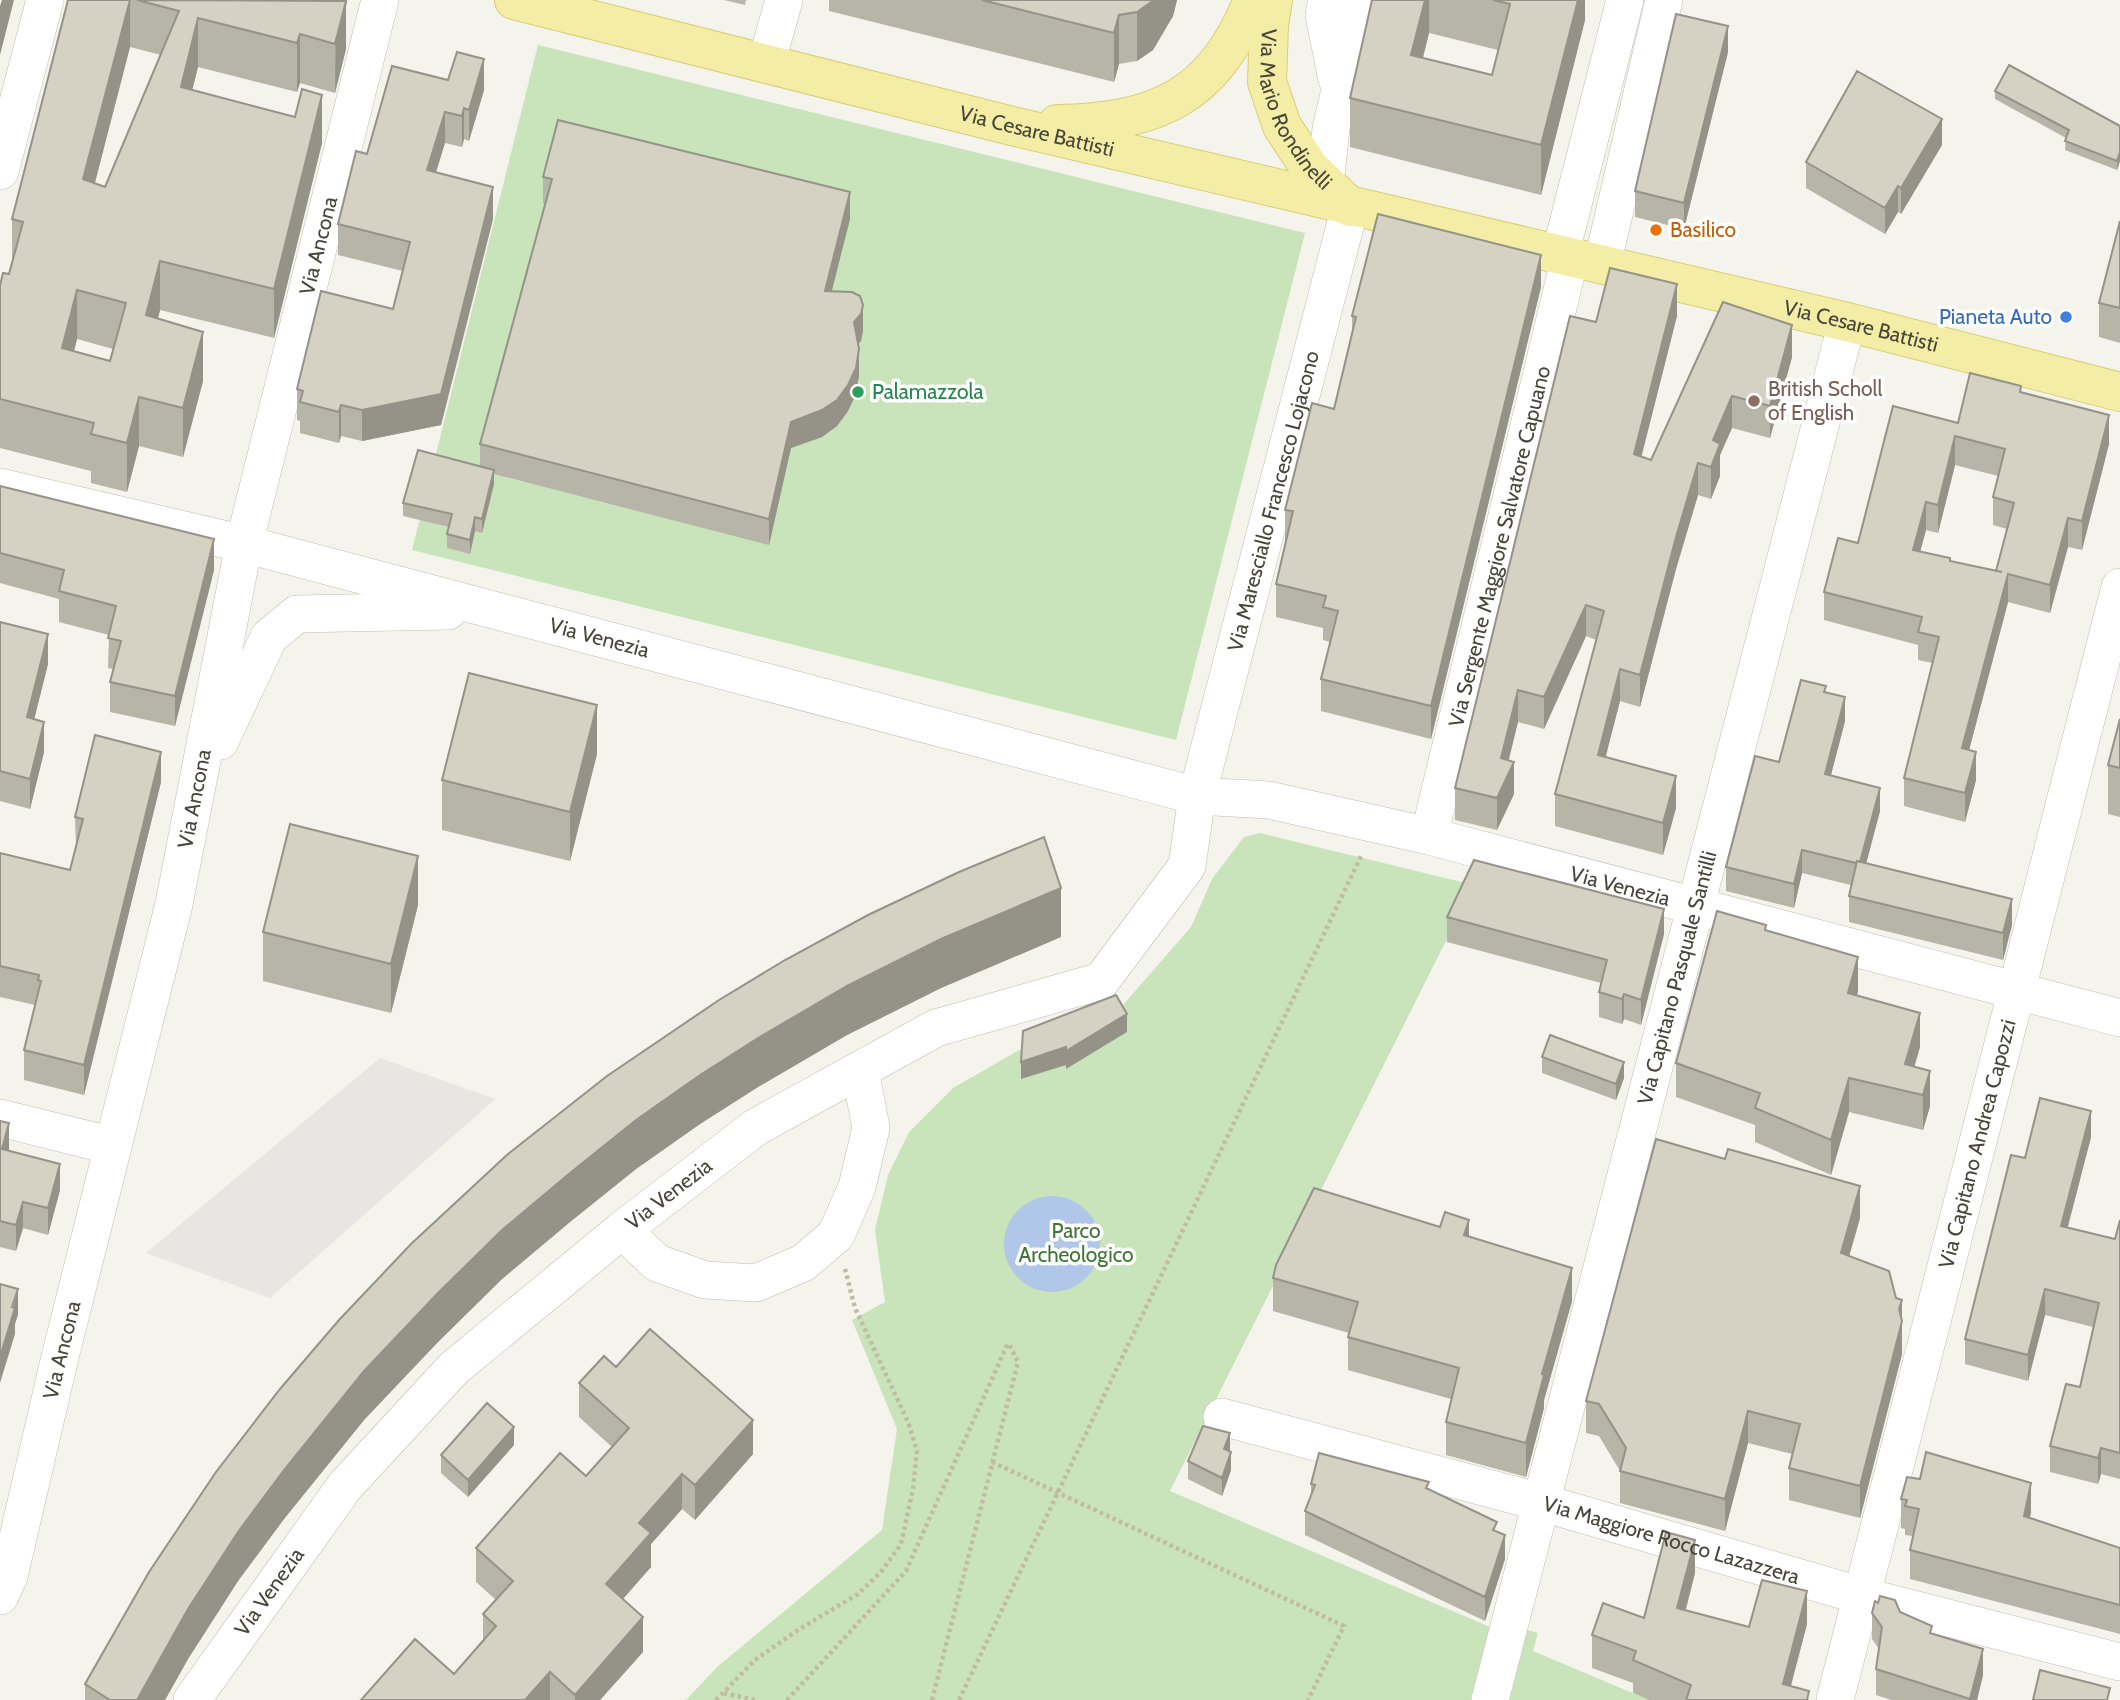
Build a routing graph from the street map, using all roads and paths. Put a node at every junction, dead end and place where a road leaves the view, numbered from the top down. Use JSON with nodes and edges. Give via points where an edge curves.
{"nodes":[{"id":1,"x":45,"y":0,"type":"edge"},
{"id":2,"x":380,"y":0,"type":"edge"},
{"id":3,"x":514,"y":0,"type":"edge"},
{"id":4,"x":784,"y":0,"type":"edge"},
{"id":5,"x":1253,"y":0,"type":"edge"},
{"id":6,"x":1273,"y":0,"type":"edge"},
{"id":7,"x":1327,"y":0,"type":"edge"},
{"id":8,"x":1361,"y":0,"type":"edge"},
{"id":9,"x":1625,"y":0,"type":"edge"},
{"id":10,"x":1664,"y":0,"type":"edge"},
{"id":11,"x":766,"y":64,"type":"junction"},
{"id":12,"x":1340,"y":91,"type":"junction"},
{"id":13,"x":1012,"y":126,"type":"junction"},
{"id":14,"x":0,"y":171,"type":"edge"},
{"id":15,"x":1337,"y":195,"type":"junction"},
{"id":16,"x":1577,"y":259,"type":"junction"},
{"id":17,"x":1847,"y":322,"type":"junction"},
{"id":18,"x":2120,"y":392,"type":"edge"},
{"id":19,"x":0,"y":487,"type":"edge"},
{"id":20,"x":244,"y":544,"type":"junction"},
{"id":21,"x":2120,"y":587,"type":"edge"},
{"id":22,"x":500,"y":611,"type":"junction"},
{"id":23,"x":196,"y":793,"type":"junction"},
{"id":24,"x":1197,"y":796,"type":"junction"},
{"id":25,"x":1429,"y":836,"type":"junction"},
{"id":26,"x":1364,"y":850,"type":"dead end"},
{"id":27,"x":1696,"y":907,"type":"junction"},
{"id":28,"x":2017,"y":992,"type":"junction"},
{"id":29,"x":2120,"y":1018,"type":"edge"},
{"id":30,"x":860,"y":1070,"type":"junction"},
{"id":31,"x":0,"y":1118,"type":"edge"},
{"id":32,"x":113,"y":1146,"type":"junction"},
{"id":33,"x":622,"y":1230,"type":"junction"},
{"id":34,"x":836,"y":1235,"type":"junction"},
{"id":35,"x":1222,"y":1417,"type":"dead end"},
{"id":36,"x":992,"y":1461,"type":"junction"},
{"id":37,"x":1058,"y":1492,"type":"junction"},
{"id":38,"x":1540,"y":1502,"type":"junction"},
{"id":39,"x":3,"y":1582,"type":"edge"},
{"id":40,"x":1862,"y":1596,"type":"junction"},
{"id":41,"x":2120,"y":1662,"type":"edge"},
{"id":42,"x":724,"y":1693,"type":"junction"},
{"id":43,"x":192,"y":1700,"type":"edge"},
{"id":44,"x":716,"y":1700,"type":"edge"},
{"id":45,"x":755,"y":1700,"type":"edge"},
{"id":46,"x":788,"y":1700,"type":"edge"},
{"id":47,"x":932,"y":1700,"type":"edge"},
{"id":48,"x":959,"y":1700,"type":"edge"},
{"id":49,"x":1308,"y":1700,"type":"edge"},
{"id":50,"x":1490,"y":1700,"type":"edge"},
{"id":51,"x":1835,"y":1700,"type":"edge"}],
"edges":[{"from":1,"to":14,"type":"street"},
{"from":2,"to":20,"type":"street","name":"Via Ancona"},
{"from":3,"to":11,"type":"main road","name":"Via Cesare Battisti"},
{"from":4,"to":11,"type":"street"},
{"from":5,"to":13,"type":"main road","name":"Via Mario Rondinelli","via":[[1216,66],[1186,95],[1143,114],[1096,123]]},
{"from":6,"to":15,"type":"main road","name":"Via Mario Rondinelli","via":[[1267,82],[1282,126],[1310,167]]},
{"from":7,"to":12,"type":"street","via":[[1324,15]]},
{"from":8,"to":12,"type":"street"},
{"from":9,"to":16,"type":"street"},
{"from":10,"to":16,"type":"street"},
{"from":11,"to":13,"type":"main road","name":"Via Cesare Battisti"},
{"from":12,"to":15,"type":"street","via":[[1331,129]]},
{"from":13,"to":15,"type":"main road","name":"Via Cesare Battisti"},
{"from":15,"to":16,"type":"main road","name":"Via Cesare Battisti"},
{"from":15,"to":24,"type":"street","name":"Via Maresciallo Francesco Lojacono"},
{"from":16,"to":17,"type":"main road","name":"Via Cesare Battisti"},
{"from":16,"to":25,"type":"street","name":"Via Sergente Maggiore Salvatore Capuano"},
{"from":17,"to":18,"type":"main road","name":"Via Cesare Battisti"},
{"from":17,"to":27,"type":"street","name":"Via Capitano Pasquale Santilli"},
{"from":19,"to":20,"type":"street","name":"Via Venezia"},
{"from":20,"to":22,"type":"street","name":"Via Venezia"},
{"from":20,"to":23,"type":"street","name":"Via Ancona"},
{"from":21,"to":28,"type":"street","name":"Via Capitano Andrea Capozzi"},
{"from":22,"to":23,"type":"street","via":[[297,614],[269,637]]},
{"from":22,"to":24,"type":"street","name":"Via Venezia"},
{"from":23,"to":32,"type":"street","name":"Via Ancona","via":[[174,904]]},
{"from":24,"to":25,"type":"street","name":"Via Venezia","via":[[1269,800]]},
{"from":24,"to":30,"type":"street","name":"Via Venezia","via":[[1187,866],[1101,981],[936,1028]]},
{"from":25,"to":27,"type":"street","name":"Via Venezia"},
{"from":26,"to":37,"type":"path"},
{"from":27,"to":28,"type":"street","name":"Via Venezia"},
{"from":27,"to":38,"type":"street","name":"Via Capitano Pasquale Santilli"},
{"from":28,"to":29,"type":"street","name":"Via Venezia"},
{"from":28,"to":40,"type":"street","name":"Via Capitano Andrea Capozzi"},
{"from":30,"to":33,"type":"street","name":"Via Venezia","via":[[756,1127]]},
{"from":30,"to":34,"type":"street","via":[[872,1128],[857,1187]]},
{"from":31,"to":32,"type":"street"},
{"from":32,"to":39,"type":"street","name":"Via Ancona"},
{"from":33,"to":34,"type":"street","via":[[657,1263],[705,1280],[756,1283],[803,1263]]},
{"from":33,"to":43,"type":"street","name":"Via Venezia","via":[[454,1368],[345,1486]]},
{"from":34,"to":42,"type":"path","via":[[855,1308],[917,1451],[901,1544],[858,1594],[755,1660]]},
{"from":35,"to":38,"type":"street","name":"Via Maggiore Rocco Lazazzera"},
{"from":36,"to":37,"type":"path"},
{"from":36,"to":46,"type":"path","via":[[1018,1362],[1008,1343],[905,1571]]},
{"from":36,"to":47,"type":"path"},
{"from":37,"to":48,"type":"path"},
{"from":37,"to":49,"type":"path","via":[[1344,1626]]},
{"from":38,"to":40,"type":"street","name":"Via Maggiore Rocco Lazazzera"},
{"from":38,"to":50,"type":"street","name":"Via Capitano Pasquale Santilli"},
{"from":40,"to":41,"type":"street","name":"Via Maggiore Rocco Lazazzera"},
{"from":40,"to":51,"type":"street","name":"Via Capitano Andrea Capozzi"},
{"from":42,"to":44,"type":"path"},
{"from":42,"to":45,"type":"path"}]}
